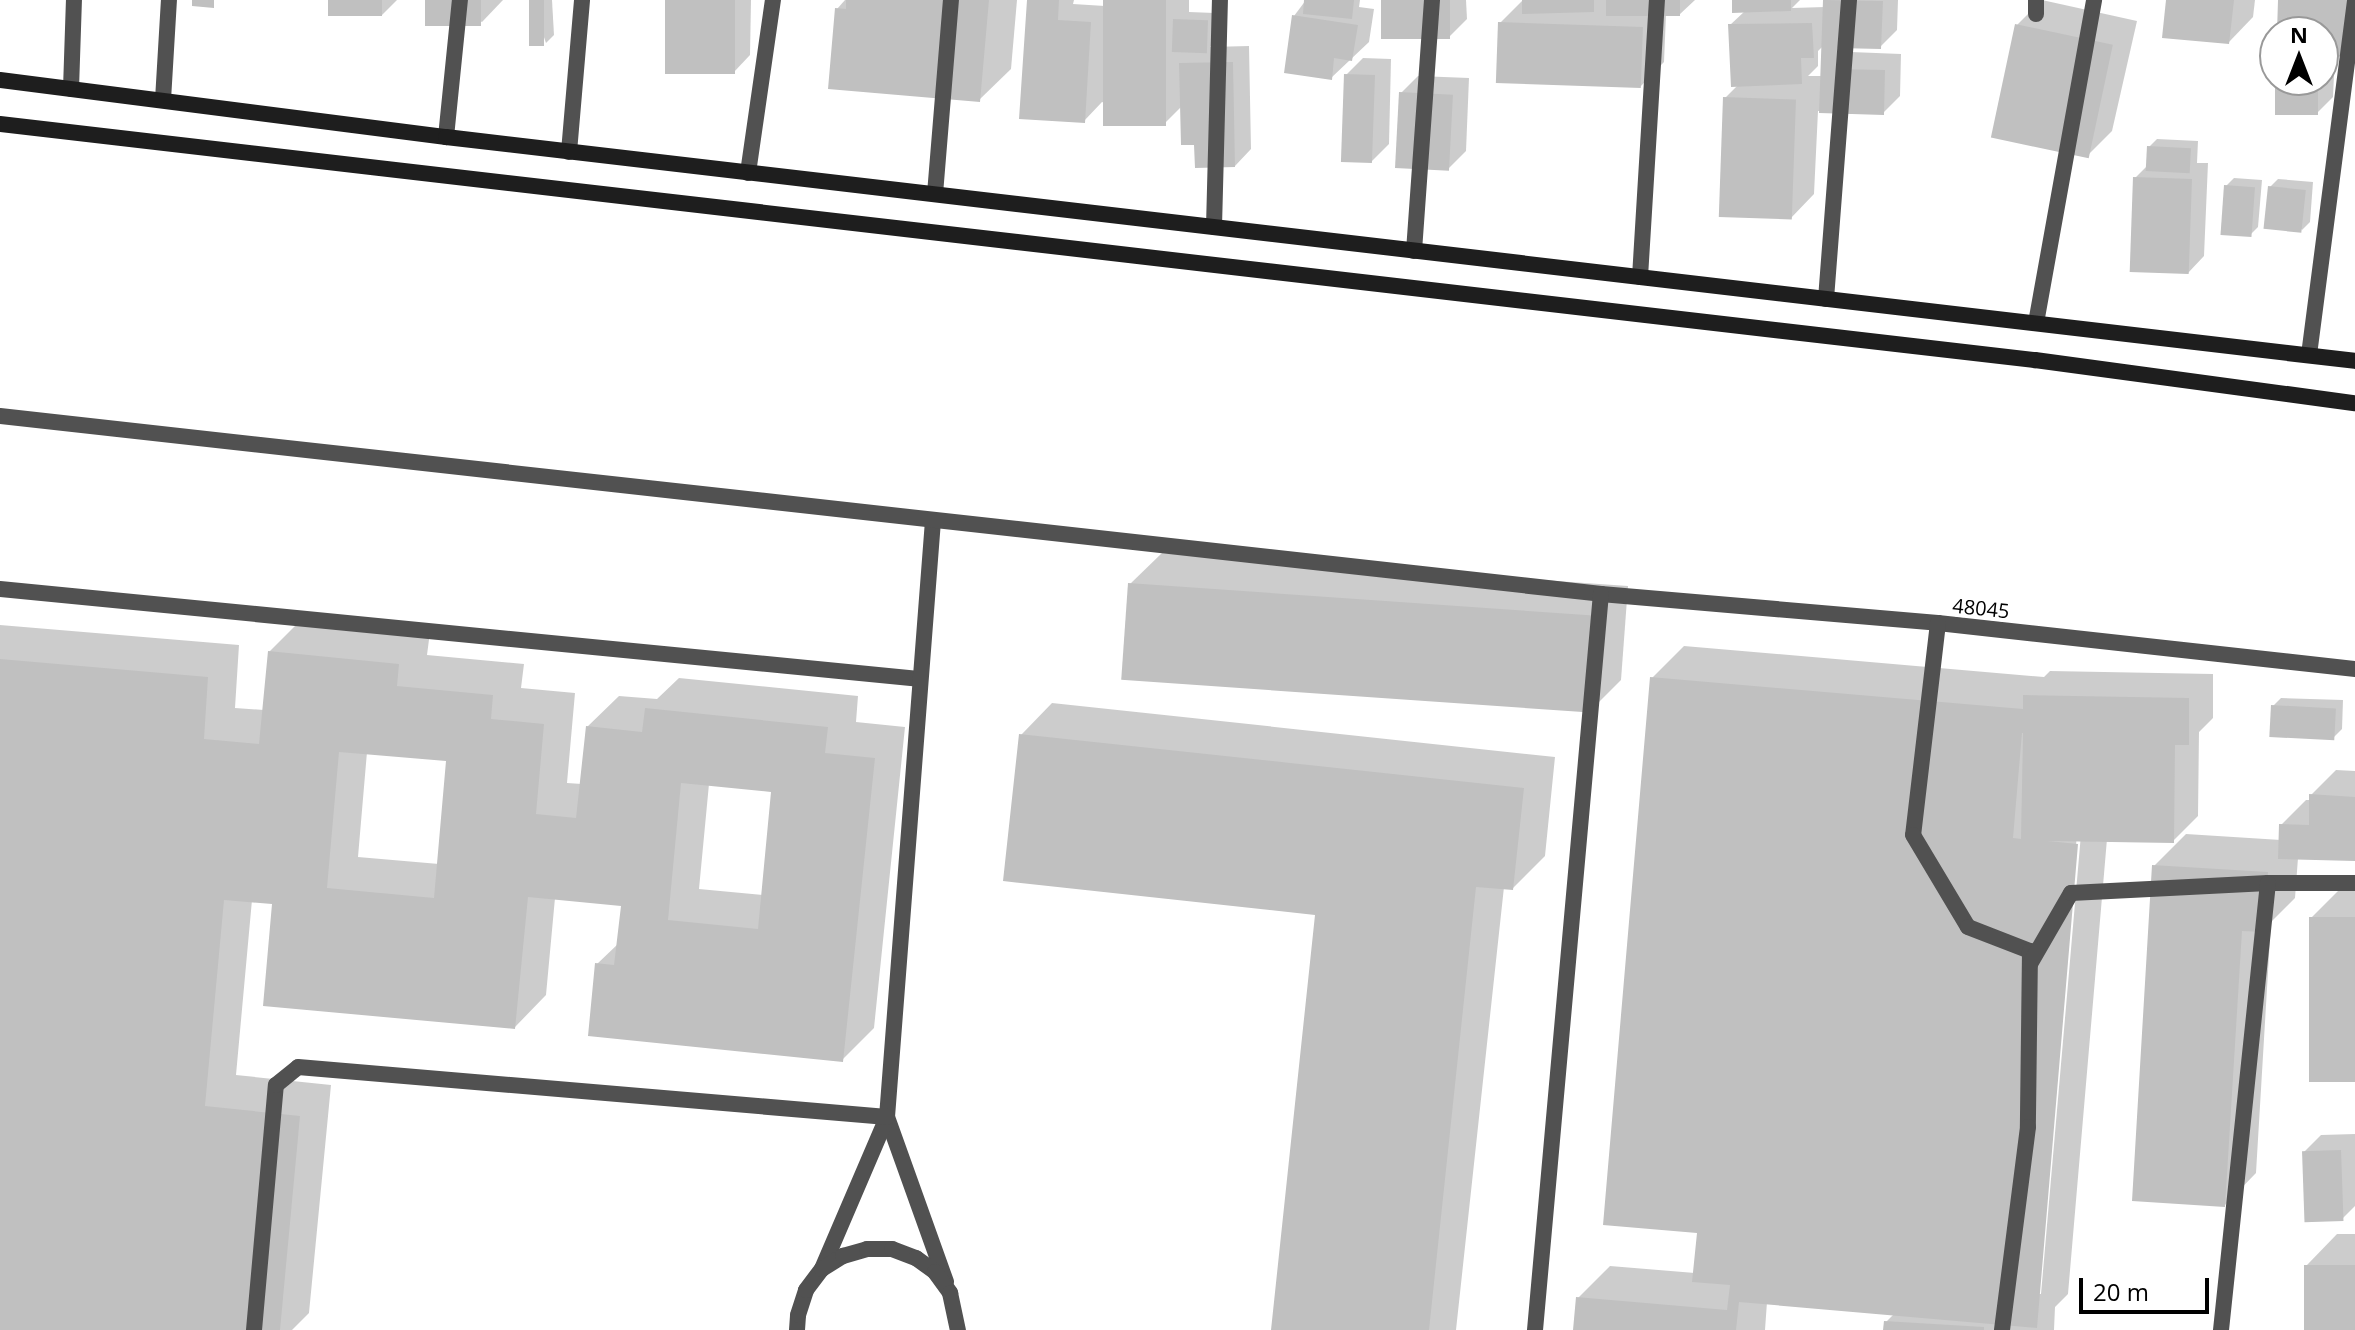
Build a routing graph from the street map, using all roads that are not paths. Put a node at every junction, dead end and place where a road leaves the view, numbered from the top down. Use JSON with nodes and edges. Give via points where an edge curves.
{"nodes":[{"id":1,"x":74,"y":0,"type":"edge"},
{"id":2,"x":169,"y":0,"type":"edge"},
{"id":3,"x":460,"y":0,"type":"edge"},
{"id":4,"x":582,"y":0,"type":"edge"},
{"id":5,"x":773,"y":0,"type":"edge"},
{"id":6,"x":951,"y":0,"type":"edge"},
{"id":7,"x":1220,"y":0,"type":"edge"},
{"id":8,"x":1432,"y":0,"type":"edge"},
{"id":9,"x":1657,"y":0,"type":"edge"},
{"id":10,"x":1849,"y":0,"type":"edge"},
{"id":11,"x":2094,"y":0,"type":"edge"},
{"id":12,"x":2355,"y":1,"type":"edge"},
{"id":13,"x":0,"y":80,"type":"edge"},
{"id":14,"x":71,"y":89,"type":"junction"},
{"id":15,"x":163,"y":100,"type":"junction"},
{"id":16,"x":0,"y":124,"type":"edge"},
{"id":17,"x":446,"y":137,"type":"junction"},
{"id":18,"x":569,"y":152,"type":"junction"},
{"id":19,"x":748,"y":173,"type":"junction"},
{"id":20,"x":935,"y":194,"type":"junction"},
{"id":21,"x":1214,"y":227,"type":"junction"},
{"id":22,"x":1414,"y":251,"type":"junction"},
{"id":23,"x":1640,"y":277,"type":"junction"},
{"id":24,"x":1826,"y":299,"type":"junction"},
{"id":25,"x":2036,"y":323,"type":"junction"},
{"id":26,"x":2309,"y":355,"type":"junction"},
{"id":27,"x":2355,"y":361,"type":"edge"},
{"id":28,"x":2355,"y":403,"type":"edge"},
{"id":29,"x":0,"y":416,"type":"edge"},
{"id":30,"x":933,"y":521,"type":"junction"},
{"id":31,"x":0,"y":589,"type":"edge"},
{"id":32,"x":1601,"y":594,"type":"junction"},
{"id":33,"x":1938,"y":623,"type":"junction"},
{"id":34,"x":2355,"y":669,"type":"edge"},
{"id":35,"x":919,"y":679,"type":"junction"},
{"id":36,"x":2268,"y":883,"type":"junction"},
{"id":37,"x":2355,"y":883,"type":"edge"},
{"id":38,"x":2030,"y":964,"type":"junction"},
{"id":39,"x":887,"y":1117,"type":"junction"},
{"id":40,"x":822,"y":1269,"type":"junction"},
{"id":41,"x":950,"y":1293,"type":"junction"},
{"id":42,"x":254,"y":1330,"type":"edge"},
{"id":43,"x":797,"y":1330,"type":"edge"},
{"id":44,"x":958,"y":1330,"type":"edge"},
{"id":45,"x":969,"y":1330,"type":"edge"},
{"id":46,"x":1535,"y":1330,"type":"edge"},
{"id":47,"x":2002,"y":1330,"type":"edge"},
{"id":48,"x":2221,"y":1330,"type":"edge"}],
"edges":[{"from":1,"to":14,"type":"street"},
{"from":2,"to":15,"type":"street"},
{"from":3,"to":17,"type":"street"},
{"from":4,"to":18,"type":"street"},
{"from":5,"to":19,"type":"street"},
{"from":6,"to":20,"type":"street"},
{"from":7,"to":21,"type":"street"},
{"from":8,"to":22,"type":"street"},
{"from":9,"to":23,"type":"street"},
{"from":10,"to":24,"type":"street"},
{"from":11,"to":25,"type":"street"},
{"from":12,"to":26,"type":"street"},
{"from":13,"to":14,"type":"main road"},
{"from":14,"to":15,"type":"main road"},
{"from":15,"to":17,"type":"main road"},
{"from":16,"to":28,"type":"main road","via":[[2035,360]]},
{"from":17,"to":18,"type":"main road"},
{"from":18,"to":19,"type":"main road"},
{"from":19,"to":20,"type":"main road"},
{"from":20,"to":21,"type":"main road"},
{"from":21,"to":22,"type":"main road"},
{"from":22,"to":23,"type":"main road"},
{"from":23,"to":24,"type":"main road"},
{"from":24,"to":25,"type":"main road"},
{"from":25,"to":26,"type":"main road"},
{"from":26,"to":27,"type":"main road"},
{"from":29,"to":30,"type":"street","name":"48045"},
{"from":30,"to":32,"type":"street","name":"48045"},
{"from":30,"to":35,"type":"street"},
{"from":31,"to":35,"type":"street"},
{"from":32,"to":33,"type":"street","name":"48045"},
{"from":32,"to":46,"type":"street"},
{"from":33,"to":34,"type":"street","name":"48045"},
{"from":33,"to":38,"type":"street","via":[[1913,835],[1968,927],[2030,951]]},
{"from":35,"to":39,"type":"street"},
{"from":36,"to":37,"type":"street"},
{"from":36,"to":38,"type":"street","via":[[2071,893]]},
{"from":36,"to":48,"type":"street"},
{"from":38,"to":47,"type":"street","via":[[2028,1127]]},
{"from":39,"to":40,"type":"street"},
{"from":39,"to":41,"type":"street"},
{"from":39,"to":42,"type":"street","via":[[298,1067],[276,1085]]},
{"from":40,"to":41,"type":"street","via":[[867,1249],[892,1249],[935,1272]]},
{"from":40,"to":43,"type":"street","via":[[806,1290]]},
{"from":41,"to":44,"type":"street"},
{"from":41,"to":45,"type":"street"}]}
